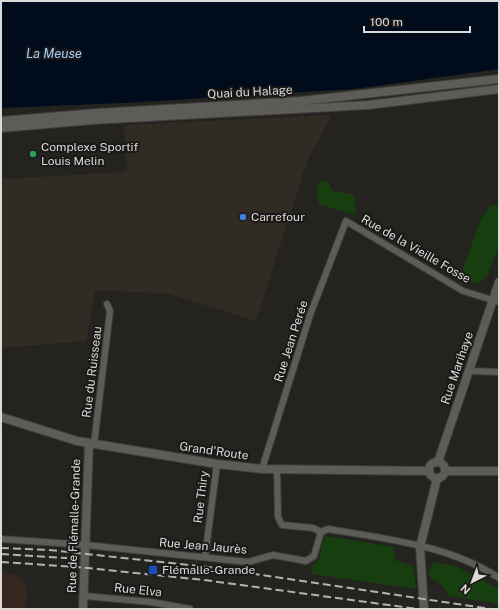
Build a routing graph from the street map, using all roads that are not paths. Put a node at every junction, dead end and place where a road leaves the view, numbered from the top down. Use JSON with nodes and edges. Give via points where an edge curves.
{"nodes":[{"id":1,"x":499,"y":79,"type":"edge"},
{"id":2,"x":499,"y":89,"type":"edge"},
{"id":3,"x":1,"y":121,"type":"edge"},
{"id":4,"x":1,"y":128,"type":"edge"},
{"id":5,"x":346,"y":221,"type":"joint"},
{"id":6,"x":499,"y":282,"type":"edge"},
{"id":7,"x":496,"y":302,"type":"edge"},
{"id":8,"x":107,"y":304,"type":"dead end"},
{"id":9,"x":469,"y":371,"type":"junction"},
{"id":10,"x":499,"y":372,"type":"edge"},
{"id":11,"x":1,"y":417,"type":"edge"},
{"id":12,"x":91,"y":443,"type":"junction"},
{"id":13,"x":438,"y":462,"type":"junction"},
{"id":14,"x":217,"y":464,"type":"junction"},
{"id":15,"x":262,"y":469,"type":"junction"},
{"id":16,"x":277,"y":470,"type":"junction"},
{"id":17,"x":429,"y":471,"type":"junction"},
{"id":18,"x":445,"y":471,"type":"junction"},
{"id":19,"x":499,"y":471,"type":"edge"},
{"id":20,"x":437,"y":479,"type":"junction"},
{"id":21,"x":321,"y":532,"type":"junction"},
{"id":22,"x":1,"y":539,"type":"edge"},
{"id":23,"x":86,"y":545,"type":"junction"},
{"id":24,"x":420,"y":546,"type":"junction"},
{"id":25,"x":205,"y":557,"type":"junction"},
{"id":26,"x":499,"y":578,"type":"edge"},
{"id":27,"x":84,"y":596,"type":"junction"},
{"id":28,"x":83,"y":609,"type":"edge"},
{"id":29,"x":190,"y":609,"type":"edge"},
{"id":30,"x":424,"y":609,"type":"edge"}],
"edges":[{"from":1,"to":3,"type":"street","name":"Quai du Halage","via":[[301,101]]},
{"from":2,"to":4,"type":"street","name":"Quai du Halage","via":[[368,105],[93,120]]},
{"from":5,"to":7,"type":"street","name":"Rue de la Vieille Fosse","via":[[463,291]]},
{"from":5,"to":15,"type":"street","name":"Rue Jean Perée","via":[[310,315]]},
{"from":6,"to":7,"type":"street","name":"Rue Marihaye"},
{"from":7,"to":9,"type":"street","name":"Rue Marihaye"},
{"from":8,"to":12,"type":"street","name":"Rue du Ruisseau","via":[[110,311]]},
{"from":9,"to":10,"type":"street"},
{"from":9,"to":13,"type":"street","name":"Rue Marihaye"},
{"from":11,"to":12,"type":"street","name":"Grand'Route"},
{"from":12,"to":14,"type":"street","name":"Grand'Route"},
{"from":12,"to":23,"type":"street","name":"Rue de Flémalle-Grande"},
{"from":13,"to":17,"type":"street","via":[[433,463]]},
{"from":13,"to":18,"type":"street","via":[[445,467]]},
{"from":14,"to":15,"type":"street","name":"Grand'Route"},
{"from":14,"to":25,"type":"street","name":"Rue Thiry"},
{"from":15,"to":16,"type":"street","name":"Grand'Route"},
{"from":16,"to":17,"type":"street","name":"Grand'Route"},
{"from":16,"to":21,"type":"street","via":[[278,517],[282,524],[313,528]]},
{"from":17,"to":20,"type":"street","via":[[433,478]]},
{"from":18,"to":19,"type":"street"},
{"from":18,"to":20,"type":"street","via":[[444,475]]},
{"from":20,"to":24,"type":"street"},
{"from":21,"to":24,"type":"street","via":[[328,529]]},
{"from":21,"to":25,"type":"street","name":"Rue Jean Jaurès","via":[[314,556],[306,561],[273,555],[248,562]]},
{"from":22,"to":23,"type":"street","name":"Rue Jean Jaurès"},
{"from":23,"to":25,"type":"street","name":"Rue Jean Jaurès"},
{"from":23,"to":27,"type":"street","name":"Rue de Flémalle-Grande"},
{"from":24,"to":26,"type":"street","via":[[470,563]]},
{"from":24,"to":30,"type":"street"},
{"from":27,"to":28,"type":"street","name":"Rue de Flémalle-Grande"},
{"from":27,"to":29,"type":"street","name":"Rue Elva","via":[[151,602]]}]}
